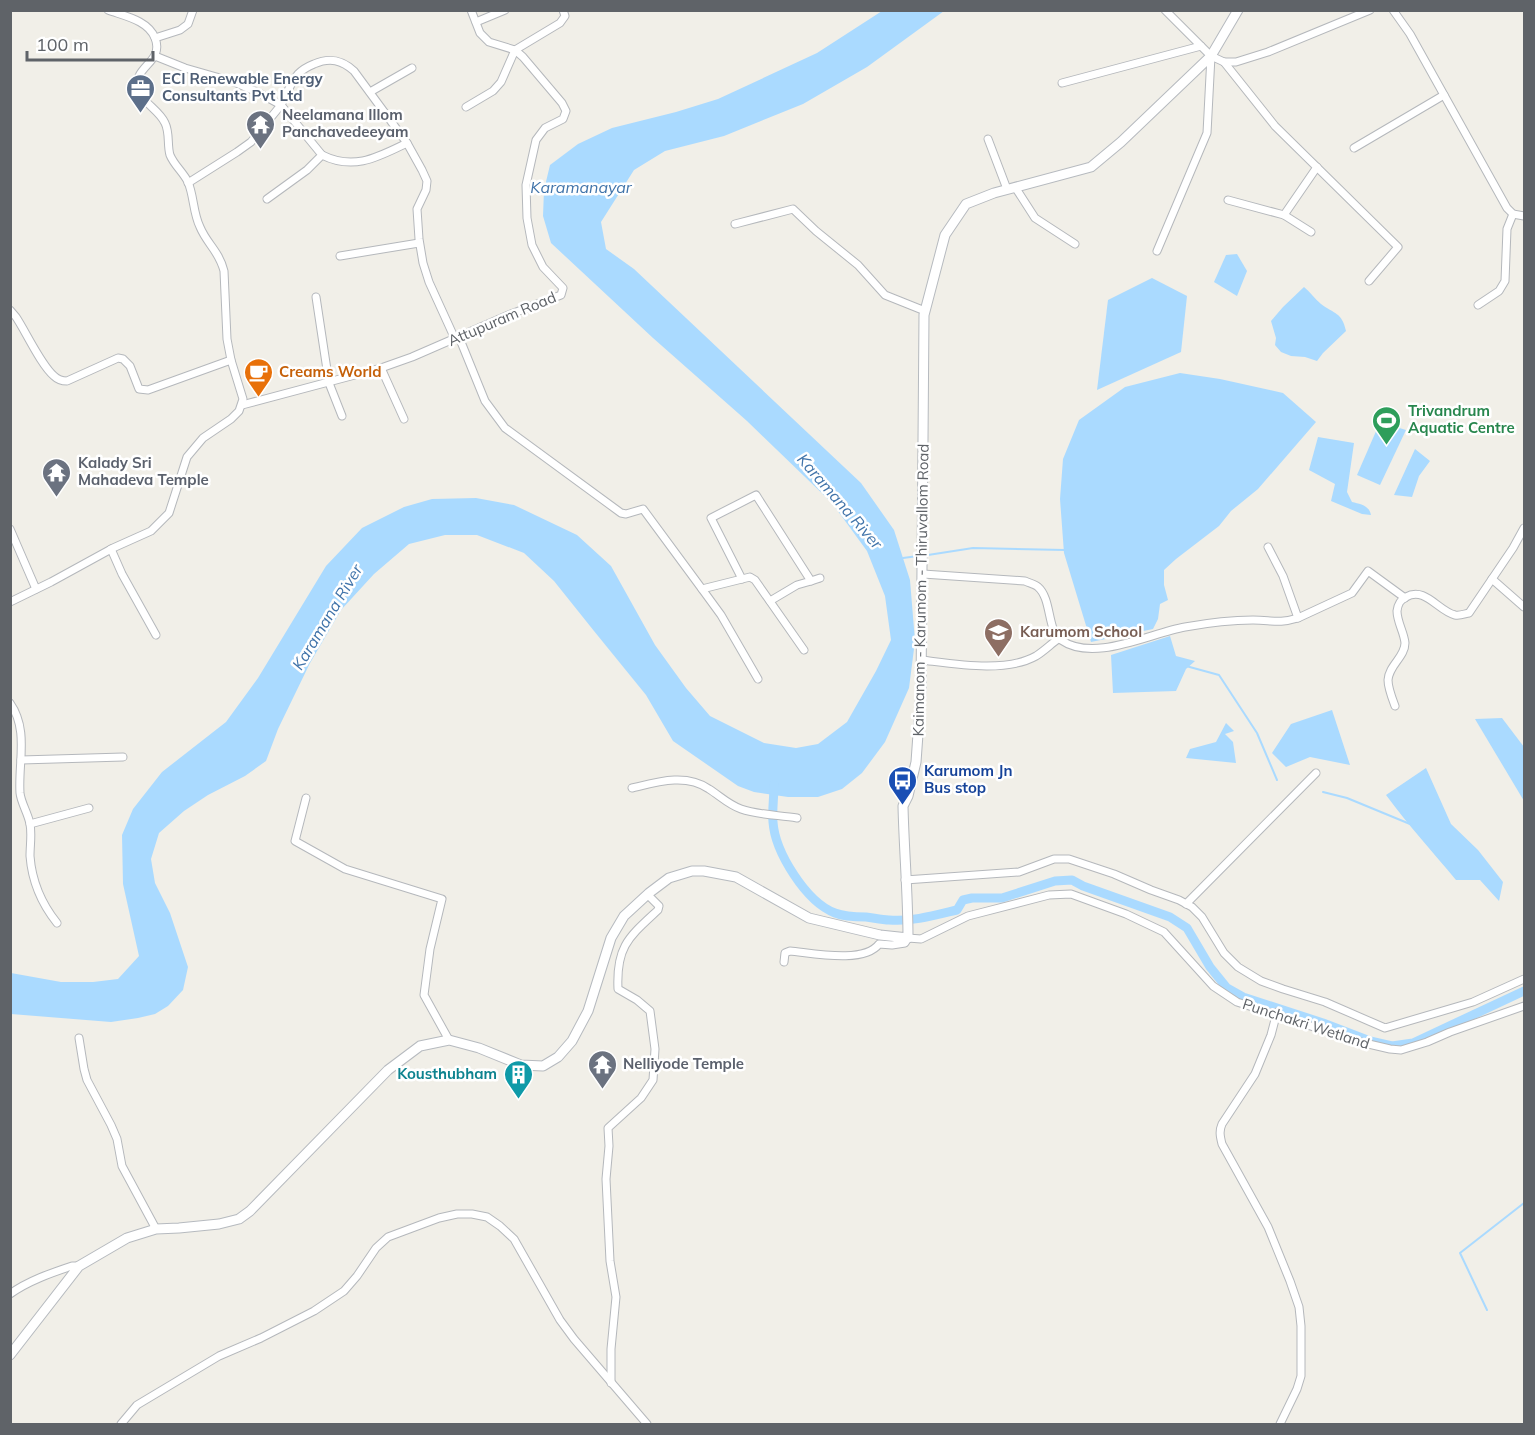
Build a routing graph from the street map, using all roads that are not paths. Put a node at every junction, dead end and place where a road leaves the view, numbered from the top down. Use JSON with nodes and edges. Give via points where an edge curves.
{"nodes":[{"id":1,"x":108,"y":10,"type":"edge"},
{"id":2,"x":193,"y":10,"type":"edge"},
{"id":3,"x":471,"y":10,"type":"edge"},
{"id":4,"x":505,"y":10,"type":"edge"},
{"id":5,"x":563,"y":10,"type":"edge"},
{"id":6,"x":1165,"y":10,"type":"edge"},
{"id":7,"x":1238,"y":10,"type":"edge"},
{"id":8,"x":1371,"y":10,"type":"edge"},
{"id":9,"x":1393,"y":10,"type":"edge"},
{"id":10,"x":476,"y":22,"type":"junction"},
{"id":11,"x":155,"y":38,"type":"junction"},
{"id":12,"x":1202,"y":46,"type":"junction"},
{"id":13,"x":515,"y":50,"type":"junction"},
{"id":14,"x":155,"y":56,"type":"junction"},
{"id":15,"x":1211,"y":56,"type":"junction"},
{"id":16,"x":1224,"y":62,"type":"junction"},
{"id":17,"x":412,"y":68,"type":"dead end"},
{"id":18,"x":1062,"y":83,"type":"dead end"},
{"id":19,"x":370,"y":92,"type":"junction"},
{"id":20,"x":1444,"y":95,"type":"junction"},
{"id":21,"x":281,"y":105,"type":"junction"},
{"id":22,"x":466,"y":107,"type":"dead end"},
{"id":23,"x":988,"y":139,"type":"dead end"},
{"id":24,"x":407,"y":143,"type":"junction"},
{"id":25,"x":1354,"y":148,"type":"dead end"},
{"id":26,"x":322,"y":155,"type":"junction"},
{"id":27,"x":1317,"y":167,"type":"junction"},
{"id":28,"x":188,"y":183,"type":"junction"},
{"id":29,"x":1011,"y":188,"type":"junction"},
{"id":30,"x":267,"y":199,"type":"dead end"},
{"id":31,"x":1228,"y":200,"type":"dead end"},
{"id":32,"x":1513,"y":214,"type":"junction"},
{"id":33,"x":1284,"y":215,"type":"junction"},
{"id":34,"x":1524,"y":216,"type":"edge"},
{"id":35,"x":735,"y":224,"type":"dead end"},
{"id":36,"x":1311,"y":232,"type":"dead end"},
{"id":37,"x":419,"y":243,"type":"junction"},
{"id":38,"x":1075,"y":244,"type":"dead end"},
{"id":39,"x":1157,"y":251,"type":"dead end"},
{"id":40,"x":340,"y":256,"type":"dead end"},
{"id":41,"x":1369,"y":281,"type":"dead end"},
{"id":42,"x":316,"y":297,"type":"dead end"},
{"id":43,"x":1478,"y":305,"type":"dead end"},
{"id":44,"x":10,"y":310,"type":"edge"},
{"id":45,"x":925,"y":311,"type":"junction"},
{"id":46,"x":457,"y":338,"type":"junction"},
{"id":47,"x":231,"y":360,"type":"junction"},
{"id":48,"x":381,"y":368,"type":"junction"},
{"id":49,"x":329,"y":383,"type":"junction"},
{"id":50,"x":242,"y":405,"type":"junction"},
{"id":51,"x":342,"y":416,"type":"dead end"},
{"id":52,"x":404,"y":419,"type":"dead end"},
{"id":53,"x":1524,"y":528,"type":"edge"},
{"id":54,"x":10,"y":529,"type":"edge"},
{"id":55,"x":1268,"y":547,"type":"dead end"},
{"id":56,"x":111,"y":549,"type":"junction"},
{"id":57,"x":923,"y":574,"type":"junction"},
{"id":58,"x":820,"y":578,"type":"dead end"},
{"id":59,"x":742,"y":579,"type":"junction"},
{"id":60,"x":1492,"y":579,"type":"junction"},
{"id":61,"x":811,"y":581,"type":"junction"},
{"id":62,"x":36,"y":589,"type":"junction"},
{"id":63,"x":702,"y":589,"type":"junction"},
{"id":64,"x":1405,"y":597,"type":"junction"},
{"id":65,"x":770,"y":601,"type":"junction"},
{"id":66,"x":10,"y":602,"type":"edge"},
{"id":67,"x":1524,"y":607,"type":"edge"},
{"id":68,"x":1298,"y":618,"type":"junction"},
{"id":69,"x":156,"y":635,"type":"dead end"},
{"id":70,"x":1058,"y":639,"type":"junction"},
{"id":71,"x":804,"y":650,"type":"dead end"},
{"id":72,"x":922,"y":660,"type":"junction"},
{"id":73,"x":758,"y":679,"type":"dead end"},
{"id":74,"x":10,"y":703,"type":"edge"},
{"id":75,"x":1395,"y":706,"type":"dead end"},
{"id":76,"x":123,"y":756,"type":"dead end"},
{"id":77,"x":21,"y":760,"type":"junction"},
{"id":78,"x":1316,"y":773,"type":"dead end"},
{"id":79,"x":632,"y":788,"type":"dead end"},
{"id":80,"x":306,"y":798,"type":"dead end"},
{"id":81,"x":89,"y":808,"type":"dead end"},
{"id":82,"x":797,"y":818,"type":"dead end"},
{"id":83,"x":30,"y":824,"type":"junction"},
{"id":84,"x":906,"y":880,"type":"junction"},
{"id":85,"x":648,"y":895,"type":"junction"},
{"id":86,"x":1186,"y":904,"type":"junction"},
{"id":87,"x":57,"y":923,"type":"dead end"},
{"id":88,"x":908,"y":938,"type":"junction"},
{"id":89,"x":784,"y":962,"type":"dead end"},
{"id":90,"x":1524,"y":979,"type":"edge"},
{"id":91,"x":1524,"y":1006,"type":"edge"},
{"id":92,"x":1277,"y":1012,"type":"junction"},
{"id":93,"x":79,"y":1038,"type":"dead end"},
{"id":94,"x":449,"y":1040,"type":"junction"},
{"id":95,"x":156,"y":1229,"type":"junction"},
{"id":96,"x":79,"y":1266,"type":"junction"},
{"id":97,"x":10,"y":1294,"type":"edge"},
{"id":98,"x":10,"y":1354,"type":"edge"},
{"id":99,"x":611,"y":1383,"type":"junction"},
{"id":100,"x":121,"y":1425,"type":"edge"},
{"id":101,"x":647,"y":1425,"type":"edge"},
{"id":102,"x":1280,"y":1425,"type":"edge"}],
"edges":[{"from":1,"to":11,"type":"street","via":[[136,19]]},
{"from":2,"to":11,"type":"street","via":[[188,24],[180,30]]},
{"from":3,"to":10,"type":"street","name":"Attupuram Road"},
{"from":4,"to":10,"type":"street"},
{"from":5,"to":13,"type":"street","via":[[565,16],[560,23]]},
{"from":6,"to":12,"type":"street"},
{"from":7,"to":15,"type":"main road","name":"Kaimanom - Karumom - Thiruvallom Road"},
{"from":8,"to":16,"type":"street","via":[[1252,57]]},
{"from":9,"to":20,"type":"street"},
{"from":10,"to":13,"type":"street","name":"Attupuram Road","via":[[489,42]]},
{"from":11,"to":14,"type":"street"},
{"from":12,"to":15,"type":"street"},
{"from":12,"to":18,"type":"street"},
{"from":13,"to":22,"type":"street","via":[[501,82]]},
{"from":13,"to":46,"type":"street","name":"Attupuram Road","via":[[566,111],[563,119],[545,128],[536,140],[526,185],[532,245],[543,267],[563,288],[561,295]]},
{"from":14,"to":21,"type":"street","via":[[234,82]]},
{"from":14,"to":28,"type":"street","via":[[140,73],[137,84],[144,99],[164,121],[170,153]]},
{"from":15,"to":16,"type":"street"},
{"from":15,"to":29,"type":"main road","name":"Kaimanom - Karumom - Thiruvallom Road","via":[[1091,167]]},
{"from":15,"to":39,"type":"street","via":[[1207,133]]},
{"from":16,"to":27,"type":"street","via":[[1275,126]]},
{"from":17,"to":19,"type":"street"},
{"from":19,"to":21,"type":"street","via":[[346,63],[322,60],[297,75]]},
{"from":19,"to":24,"type":"street"},
{"from":20,"to":25,"type":"street"},
{"from":20,"to":32,"type":"street"},
{"from":21,"to":26,"type":"street"},
{"from":21,"to":28,"type":"street","via":[[251,142]]},
{"from":23,"to":29,"type":"street"},
{"from":24,"to":26,"type":"street","via":[[359,162],[342,162]]},
{"from":24,"to":37,"type":"street","via":[[427,181],[417,208]]},
{"from":26,"to":30,"type":"street"},
{"from":27,"to":33,"type":"street"},
{"from":27,"to":41,"type":"street","via":[[1398,247]]},
{"from":28,"to":47,"type":"street","via":[[200,227],[222,261]]},
{"from":29,"to":38,"type":"street","via":[[1035,218]]},
{"from":29,"to":45,"type":"main road","name":"Kaimanom - Karumom - Thiruvallom Road","via":[[966,204],[945,235]]},
{"from":31,"to":33,"type":"street"},
{"from":32,"to":34,"type":"street"},
{"from":32,"to":43,"type":"street","via":[[1508,229],[1505,281],[1499,291]]},
{"from":33,"to":36,"type":"street"},
{"from":35,"to":45,"type":"street","via":[[793,209],[885,295]]},
{"from":37,"to":40,"type":"street"},
{"from":37,"to":46,"type":"street","via":[[429,282]]},
{"from":42,"to":49,"type":"street"},
{"from":44,"to":47,"type":"street","via":[[45,365],[61,381],[118,358],[130,366],[139,389],[148,390]]},
{"from":45,"to":57,"type":"main road","name":"Kaimanom - Karumom - Thiruvallom Road"},
{"from":46,"to":48,"type":"street","name":"Attupuram Road"},
{"from":46,"to":63,"type":"street","via":[[485,401],[505,428],[621,513],[644,509]]},
{"from":47,"to":50,"type":"street","via":[[241,388]]},
{"from":48,"to":49,"type":"street","name":"Attupuram Road"},
{"from":48,"to":52,"type":"street"},
{"from":49,"to":50,"type":"street","name":"Attupuram Road"},
{"from":49,"to":51,"type":"street"},
{"from":50,"to":56,"type":"street","via":[[187,457],[169,513],[151,531]]},
{"from":53,"to":60,"type":"street"},
{"from":54,"to":62,"type":"street"},
{"from":55,"to":68,"type":"street"},
{"from":56,"to":62,"type":"street"},
{"from":56,"to":69,"type":"street"},
{"from":57,"to":70,"type":"street","via":[[1025,581],[1038,587]]},
{"from":57,"to":72,"type":"main road","name":"Kaimanom - Karumom - Thiruvallom Road"},
{"from":58,"to":61,"type":"street"},
{"from":59,"to":61,"type":"street","via":[[711,518],[756,495]]},
{"from":59,"to":63,"type":"street"},
{"from":59,"to":65,"type":"street","via":[[755,580]]},
{"from":60,"to":64,"type":"street","via":[[1468,613],[1460,615],[1453,615],[1416,593]]},
{"from":60,"to":67,"type":"street"},
{"from":61,"to":65,"type":"street"},
{"from":62,"to":66,"type":"street"},
{"from":63,"to":73,"type":"street"},
{"from":64,"to":68,"type":"street","via":[[1368,571],[1352,593]]},
{"from":64,"to":75,"type":"street","via":[[1397,614],[1405,645],[1388,679]]},
{"from":65,"to":71,"type":"street"},
{"from":68,"to":70,"type":"street","via":[[1182,627],[1117,647],[1086,648]]},
{"from":70,"to":72,"type":"street","via":[[1035,657],[1003,666]]},
{"from":72,"to":84,"type":"main road","name":"Kaimanom - Karumom - Thiruvallom Road","via":[[918,749],[903,806]]},
{"from":74,"to":77,"type":"street","via":[[22,729]]},
{"from":76,"to":77,"type":"street"},
{"from":77,"to":83,"type":"street","via":[[20,795]]},
{"from":78,"to":86,"type":"street"},
{"from":79,"to":82,"type":"street","via":[[686,780],[707,787],[742,810]]},
{"from":80,"to":94,"type":"street","via":[[296,841],[345,869],[442,899],[424,995]]},
{"from":81,"to":83,"type":"street"},
{"from":83,"to":87,"type":"street","via":[[35,882],[45,907]]},
{"from":84,"to":86,"type":"street","via":[[1019,872],[1053,859],[1069,859]]},
{"from":84,"to":88,"type":"main road","name":"Kaimanom - Karumom - Thiruvallom Road"},
{"from":85,"to":88,"type":"main road","via":[[669,878],[704,871],[736,877],[809,918]]},
{"from":85,"to":94,"type":"main road","via":[[624,916],[611,938],[588,1011],[558,1057],[543,1066],[521,1065]]},
{"from":85,"to":99,"type":"street","via":[[659,906],[658,910],[622,949],[617,970],[618,989],[650,1011],[655,1049],[653,1080],[641,1098],[608,1128],[606,1191],[616,1297]]},
{"from":86,"to":90,"type":"street","via":[[1202,918],[1238,967],[1262,981],[1385,1028],[1473,1002]]},
{"from":88,"to":89,"type":"street","name":"Punchakri Wetland","via":[[905,943],[879,944],[857,955],[840,957],[790,951]]},
{"from":88,"to":92,"type":"street","name":"Punchakri Wetland","via":[[921,939],[968,916],[1048,895],[1071,894],[1164,932],[1213,986],[1237,1002]]},
{"from":91,"to":92,"type":"street","name":"Punchakri Wetland","via":[[1395,1050],[1360,1042]]},
{"from":92,"to":102,"type":"street","via":[[1255,1074],[1220,1130],[1222,1144],[1268,1227],[1299,1307],[1301,1376]]},
{"from":93,"to":95,"type":"street","via":[[87,1080],[117,1139],[122,1166]]},
{"from":94,"to":95,"type":"main road","via":[[420,1046],[388,1070],[239,1219]]},
{"from":95,"to":96,"type":"main road","via":[[127,1238]]},
{"from":96,"to":97,"type":"street","via":[[22,1285]]},
{"from":96,"to":98,"type":"main road"},
{"from":99,"to":100,"type":"street","via":[[560,1320],[514,1239],[487,1217],[457,1214],[388,1237],[344,1291],[314,1311],[219,1356],[137,1405]]},
{"from":99,"to":101,"type":"street"}]}
